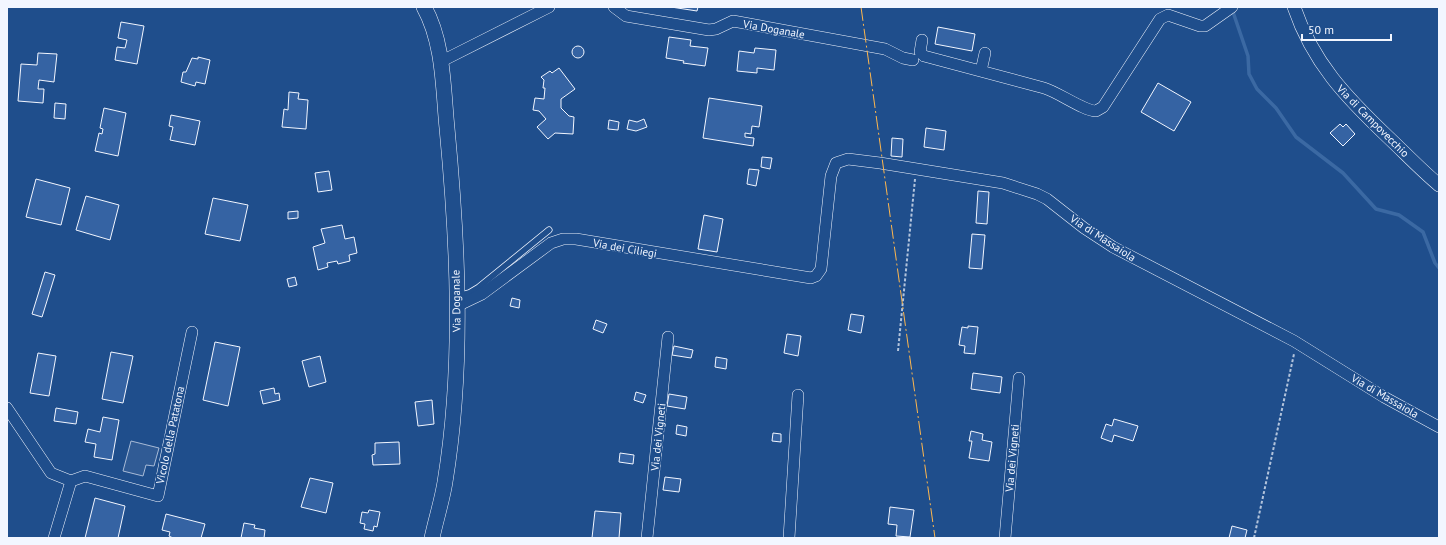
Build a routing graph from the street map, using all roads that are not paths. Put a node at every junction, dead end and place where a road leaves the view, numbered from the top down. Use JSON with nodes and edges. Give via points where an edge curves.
{"nodes":[{"id":1,"x":424,"y":7,"type":"edge"},
{"id":2,"x":549,"y":7,"type":"edge"},
{"id":3,"x":614,"y":7,"type":"edge"},
{"id":4,"x":1232,"y":7,"type":"edge"},
{"id":5,"x":1294,"y":7,"type":"edge"},
{"id":6,"x":922,"y":40,"type":"dead end"},
{"id":7,"x":985,"y":53,"type":"dead end"},
{"id":8,"x":913,"y":60,"type":"dead end"},
{"id":9,"x":440,"y":62,"type":"junction"},
{"id":10,"x":981,"y":71,"type":"junction"},
{"id":11,"x":1439,"y":185,"type":"edge"},
{"id":12,"x":549,"y":230,"type":"dead end"},
{"id":13,"x":809,"y":278,"type":"joint"},
{"id":14,"x":458,"y":301,"type":"junction"},
{"id":15,"x":192,"y":332,"type":"dead end"},
{"id":16,"x":668,"y":337,"type":"dead end"},
{"id":17,"x":1019,"y":378,"type":"dead end"},
{"id":18,"x":798,"y":395,"type":"dead end"},
{"id":19,"x":7,"y":408,"type":"edge"},
{"id":20,"x":1439,"y":427,"type":"edge"},
{"id":21,"x":70,"y":480,"type":"junction"},
{"id":22,"x":54,"y":538,"type":"edge"},
{"id":23,"x":432,"y":538,"type":"edge"},
{"id":24,"x":648,"y":538,"type":"edge"},
{"id":25,"x":789,"y":538,"type":"edge"},
{"id":26,"x":1005,"y":538,"type":"edge"}],
"edges":[{"from":1,"to":9,"type":"main road","name":"Via Doganale","via":[[434,32]]},
{"from":2,"to":9,"type":"street"},
{"from":3,"to":8,"type":"street","name":"Via Doganale","via":[[626,16],[709,30],[731,22],[748,24],[885,49],[902,58]]},
{"from":4,"to":10,"type":"street","via":[[1207,25],[1200,26],[1173,16],[1160,18],[1103,107],[1096,111],[1084,108],[1044,88]]},
{"from":5,"to":11,"type":"street","name":"Via di Campovecchio","via":[[1312,49],[1336,85]]},
{"from":6,"to":10,"type":"street","via":[[922,55]]},
{"from":7,"to":10,"type":"street"},
{"from":9,"to":14,"type":"main road","name":"Via Doganale","via":[[449,148]]},
{"from":12,"to":14,"type":"lane"},
{"from":13,"to":14,"type":"street","name":"Via dei Ciliegi","via":[[576,239],[563,239],[552,243],[482,294]]},
{"from":13,"to":20,"type":"street","name":"Via di Massaiola","via":[[816,276],[821,269],[831,176],[836,163],[848,159],[1003,183],[1047,199],[1113,247],[1294,341],[1384,397]]},
{"from":14,"to":23,"type":"main road","name":"Via Doganale","via":[[454,403],[446,474]]},
{"from":15,"to":21,"type":"street","name":"Vicolo della Patatona","via":[[158,496],[85,476]]},
{"from":16,"to":24,"type":"street","name":"Via dei Vigneti"},
{"from":17,"to":26,"type":"street","name":"Via dei Vigneti"},
{"from":18,"to":25,"type":"street"},
{"from":19,"to":21,"type":"street","name":"Vicolo della Patatona","via":[[51,473]]},
{"from":21,"to":22,"type":"street"}]}
